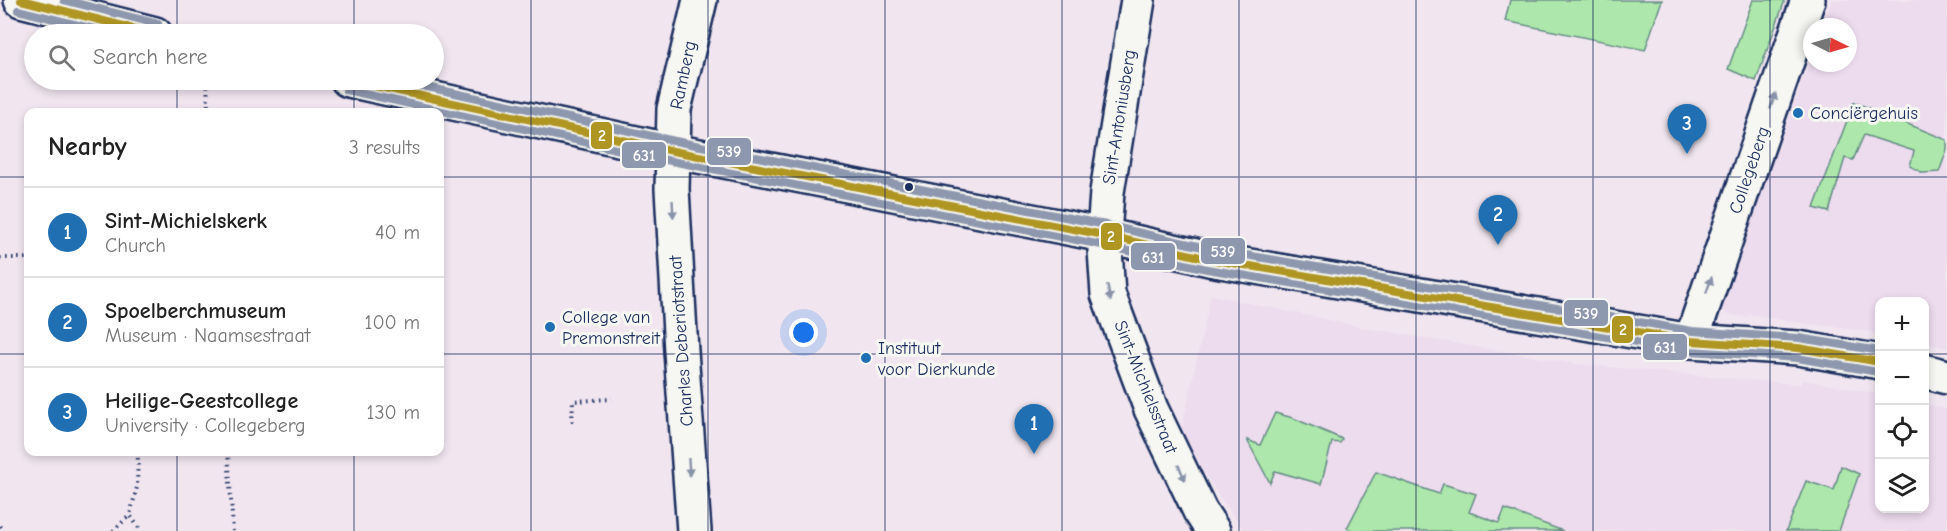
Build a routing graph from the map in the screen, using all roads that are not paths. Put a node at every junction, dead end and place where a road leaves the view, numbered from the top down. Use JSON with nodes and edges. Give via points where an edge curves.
{"nodes":[{"id":1,"x":21,"y":0,"type":"edge"},
{"id":2,"x":700,"y":0,"type":"edge"},
{"id":3,"x":1138,"y":0,"type":"edge"},
{"id":4,"x":1808,"y":0,"type":"edge"},
{"id":5,"x":116,"y":24,"type":"edge"},
{"id":6,"x":394,"y":90,"type":"edge"},
{"id":7,"x":673,"y":151,"type":"junction"},
{"id":8,"x":1104,"y":235,"type":"junction"},
{"id":9,"x":1691,"y":341,"type":"junction"},
{"id":10,"x":1875,"y":361,"type":"edge"},
{"id":11,"x":1929,"y":372,"type":"edge"},
{"id":12,"x":1947,"y":377,"type":"edge"},
{"id":13,"x":694,"y":531,"type":"edge"},
{"id":14,"x":1213,"y":531,"type":"edge"}],
"edges":[{"from":1,"to":5,"type":"street"},
{"from":2,"to":7,"type":"street","name":"Ramberg","via":[[674,108]]},
{"from":3,"to":8,"type":"street","name":"Sint-Antoniusberg","via":[[1107,192]]},
{"from":9,"to":4,"type":"street","name":"Collegeberg","one_way":true},
{"from":6,"to":7,"type":"street"},
{"from":7,"to":8,"type":"street"},
{"from":7,"to":13,"type":"street","name":"Charles Deberiotstraat","one_way":true,"via":[[672,189]]},
{"from":8,"to":9,"type":"street","via":[[1209,259]]},
{"from":8,"to":14,"type":"street","name":"Sint-Michielsstraat","one_way":true,"via":[[1108,294],[1151,409]]},
{"from":9,"to":10,"type":"street","via":[[1798,348]]},
{"from":11,"to":12,"type":"street"}]}
